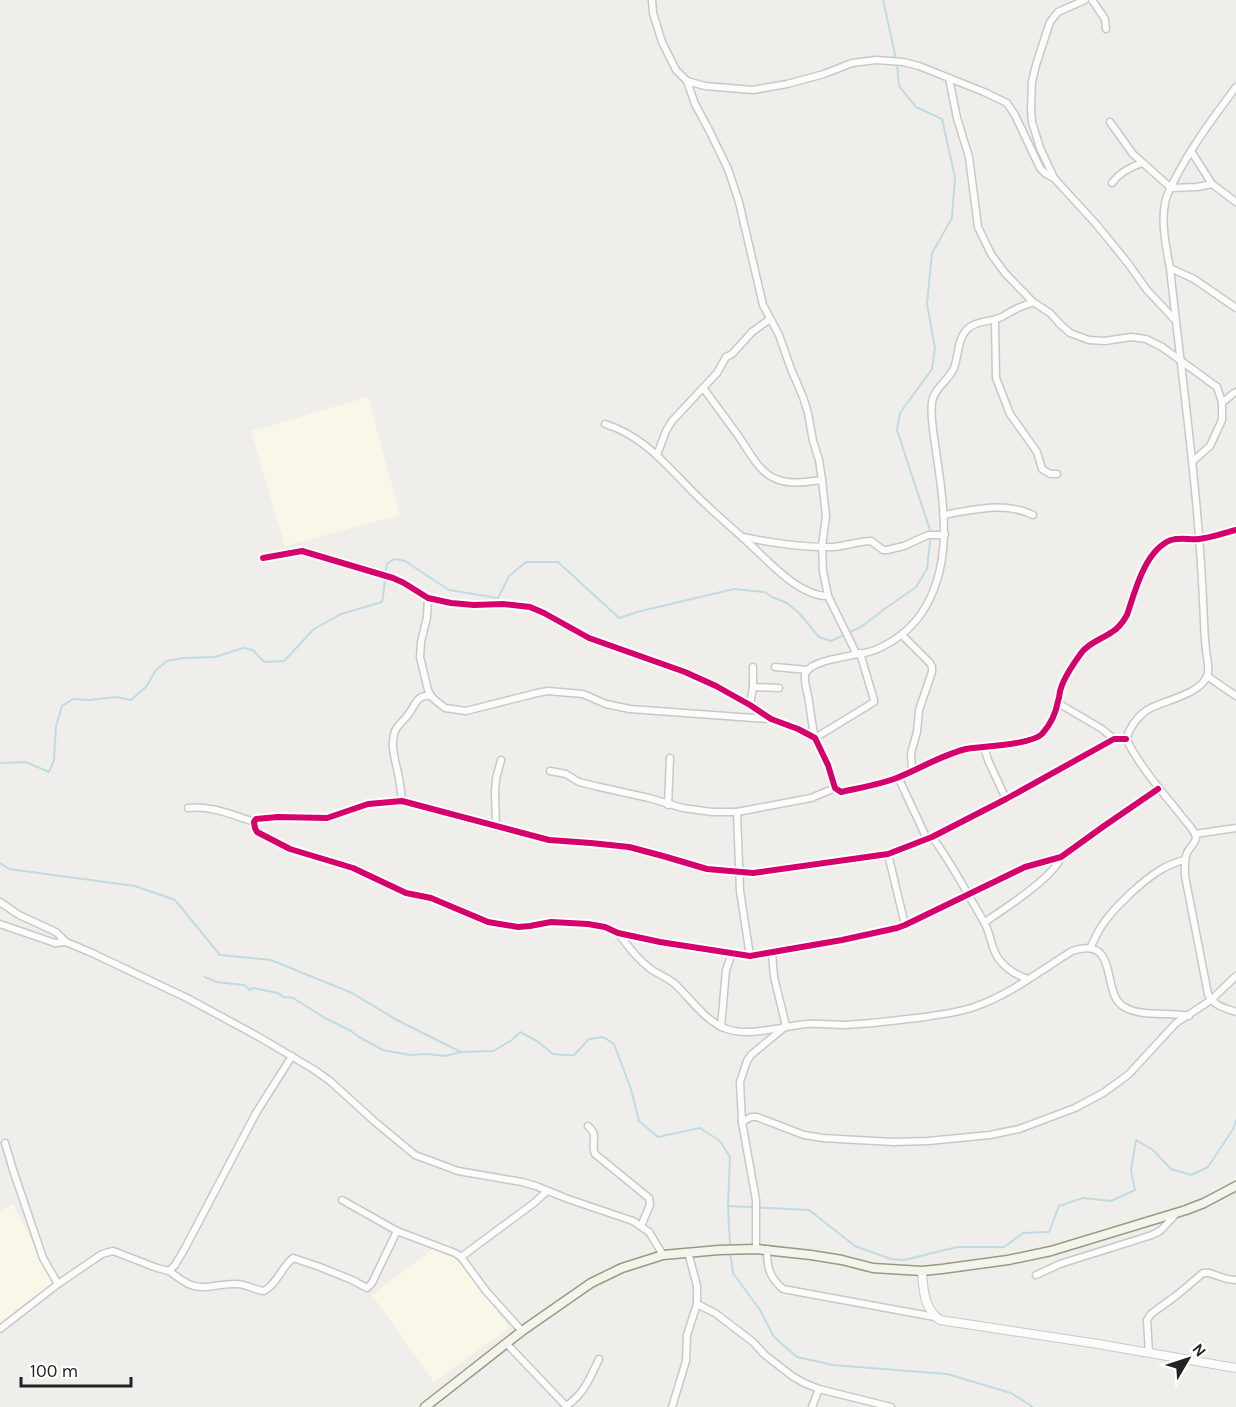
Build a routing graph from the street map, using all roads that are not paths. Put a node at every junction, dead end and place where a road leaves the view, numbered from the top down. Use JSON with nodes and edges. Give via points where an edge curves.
{"nodes":[{"id":1,"x":651,"y":0,"type":"edge"},
{"id":2,"x":1085,"y":0,"type":"edge"},
{"id":3,"x":1092,"y":0,"type":"edge"},
{"id":4,"x":1106,"y":29,"type":"dead end"},
{"id":5,"x":949,"y":78,"type":"junction"},
{"id":6,"x":687,"y":81,"type":"junction"},
{"id":7,"x":1236,"y":87,"type":"edge"},
{"id":8,"x":1110,"y":122,"type":"dead end"},
{"id":9,"x":1191,"y":151,"type":"junction"},
{"id":10,"x":1142,"y":163,"type":"junction"},
{"id":11,"x":1054,"y":178,"type":"junction"},
{"id":12,"x":1112,"y":183,"type":"dead end"},
{"id":13,"x":1212,"y":184,"type":"junction"},
{"id":14,"x":1171,"y":188,"type":"junction"},
{"id":15,"x":1236,"y":202,"type":"edge"},
{"id":16,"x":1170,"y":268,"type":"junction"},
{"id":17,"x":1033,"y":302,"type":"junction"},
{"id":18,"x":1236,"y":308,"type":"edge"},
{"id":19,"x":770,"y":319,"type":"junction"},
{"id":20,"x":995,"y":320,"type":"junction"},
{"id":21,"x":1176,"y":321,"type":"junction"},
{"id":22,"x":1180,"y":360,"type":"junction"},
{"id":23,"x":704,"y":389,"type":"junction"},
{"id":24,"x":1236,"y":392,"type":"edge"},
{"id":25,"x":1222,"y":402,"type":"junction"},
{"id":26,"x":605,"y":424,"type":"dead end"},
{"id":27,"x":657,"y":455,"type":"junction"},
{"id":28,"x":1193,"y":461,"type":"junction"},
{"id":29,"x":1057,"y":474,"type":"dead end"},
{"id":30,"x":822,"y":480,"type":"junction"},
{"id":31,"x":943,"y":515,"type":"junction"},
{"id":32,"x":1033,"y":515,"type":"dead end"},
{"id":33,"x":1236,"y":530,"type":"edge"},
{"id":34,"x":945,"y":535,"type":"junction"},
{"id":35,"x":742,"y":537,"type":"junction"},
{"id":36,"x":1200,"y":539,"type":"junction"},
{"id":37,"x":822,"y":546,"type":"junction"},
{"id":38,"x":263,"y":558,"type":"dead end"},
{"id":39,"x":828,"y":596,"type":"junction"},
{"id":40,"x":428,"y":598,"type":"junction"},
{"id":41,"x":902,"y":635,"type":"junction"},
{"id":42,"x":858,"y":653,"type":"junction"},
{"id":43,"x":753,"y":667,"type":"dead end"},
{"id":44,"x":775,"y":667,"type":"dead end"},
{"id":45,"x":808,"y":670,"type":"junction"},
{"id":46,"x":1207,"y":676,"type":"junction"},
{"id":47,"x":753,"y":687,"type":"junction"},
{"id":48,"x":779,"y":688,"type":"dead end"},
{"id":49,"x":431,"y":696,"type":"junction"},
{"id":50,"x":1236,"y":696,"type":"edge"},
{"id":51,"x":1058,"y":703,"type":"junction"},
{"id":52,"x":750,"y":705,"type":"junction"},
{"id":53,"x":771,"y":719,"type":"junction"},
{"id":54,"x":815,"y":738,"type":"junction"},
{"id":55,"x":1114,"y":739,"type":"junction"},
{"id":56,"x":1126,"y":739,"type":"junction"},
{"id":57,"x":984,"y":747,"type":"junction"},
{"id":58,"x":670,"y":758,"type":"dead end"},
{"id":59,"x":501,"y":760,"type":"dead end"},
{"id":60,"x":550,"y":771,"type":"dead end"},
{"id":61,"x":912,"y":771,"type":"junction"},
{"id":62,"x":898,"y":777,"type":"junction"},
{"id":63,"x":835,"y":788,"type":"junction"},
{"id":64,"x":1158,"y":789,"type":"junction"},
{"id":65,"x":1006,"y":799,"type":"junction"},
{"id":66,"x":402,"y":801,"type":"junction"},
{"id":67,"x":668,"y":805,"type":"junction"},
{"id":68,"x":188,"y":808,"type":"dead end"},
{"id":69,"x":737,"y":812,"type":"junction"},
{"id":70,"x":254,"y":822,"type":"junction"},
{"id":71,"x":496,"y":827,"type":"junction"},
{"id":72,"x":1236,"y":828,"type":"edge"},
{"id":73,"x":1195,"y":834,"type":"junction"},
{"id":74,"x":929,"y":838,"type":"junction"},
{"id":75,"x":888,"y":855,"type":"junction"},
{"id":76,"x":1061,"y":856,"type":"junction"},
{"id":77,"x":1184,"y":860,"type":"junction"},
{"id":78,"x":740,"y":873,"type":"junction"},
{"id":79,"x":968,"y":894,"type":"junction"},
{"id":80,"x":0,"y":902,"type":"edge"},
{"id":81,"x":985,"y":922,"type":"junction"},
{"id":82,"x":0,"y":924,"type":"edge"},
{"id":83,"x":905,"y":925,"type":"junction"},
{"id":84,"x":618,"y":933,"type":"junction"},
{"id":85,"x":66,"y":942,"type":"junction"},
{"id":86,"x":1090,"y":948,"type":"junction"},
{"id":87,"x":772,"y":952,"type":"junction"},
{"id":88,"x":732,"y":954,"type":"junction"},
{"id":89,"x":750,"y":956,"type":"junction"},
{"id":90,"x":1236,"y":976,"type":"edge"},
{"id":91,"x":1028,"y":979,"type":"junction"},
{"id":92,"x":1211,"y":1000,"type":"junction"},
{"id":93,"x":1236,"y":1012,"type":"edge"},
{"id":94,"x":1189,"y":1016,"type":"junction"},
{"id":95,"x":786,"y":1026,"type":"junction"},
{"id":96,"x":722,"y":1027,"type":"junction"},
{"id":97,"x":292,"y":1056,"type":"junction"},
{"id":98,"x":742,"y":1122,"type":"junction"},
{"id":99,"x":588,"y":1126,"type":"dead end"},
{"id":100,"x":5,"y":1143,"type":"dead end"},
{"id":101,"x":1236,"y":1186,"type":"edge"},
{"id":102,"x":547,"y":1191,"type":"junction"},
{"id":103,"x":342,"y":1200,"type":"dead end"},
{"id":104,"x":1176,"y":1214,"type":"junction"},
{"id":105,"x":641,"y":1226,"type":"junction"},
{"id":106,"x":397,"y":1231,"type":"junction"},
{"id":107,"x":756,"y":1249,"type":"junction"},
{"id":108,"x":767,"y":1249,"type":"junction"},
{"id":109,"x":688,"y":1252,"type":"junction"},
{"id":110,"x":663,"y":1255,"type":"junction"},
{"id":111,"x":461,"y":1257,"type":"junction"},
{"id":112,"x":169,"y":1270,"type":"junction"},
{"id":113,"x":922,"y":1271,"type":"junction"},
{"id":114,"x":1036,"y":1275,"type":"dead end"},
{"id":115,"x":1236,"y":1280,"type":"edge"},
{"id":116,"x":58,"y":1284,"type":"junction"},
{"id":117,"x":697,"y":1304,"type":"junction"},
{"id":118,"x":935,"y":1317,"type":"junction"},
{"id":119,"x":0,"y":1329,"type":"edge"},
{"id":120,"x":522,"y":1331,"type":"junction"},
{"id":121,"x":506,"y":1343,"type":"junction"},
{"id":122,"x":1149,"y":1353,"type":"junction"},
{"id":123,"x":599,"y":1359,"type":"dead end"},
{"id":124,"x":1236,"y":1368,"type":"edge"},
{"id":125,"x":819,"y":1389,"type":"junction"},
{"id":126,"x":869,"y":1404,"type":"edge"},
{"id":127,"x":566,"y":1406,"type":"edge"},
{"id":128,"x":425,"y":1407,"type":"edge"},
{"id":129,"x":672,"y":1407,"type":"edge"},
{"id":130,"x":812,"y":1407,"type":"edge"},
{"id":131,"x":891,"y":1407,"type":"edge"}],
"edges":[{"from":1,"to":6,"type":"street","via":[[662,42],[676,70]]},
{"from":2,"to":11,"type":"street","via":[[1054,16],[1032,82],[1032,122]]},
{"from":3,"to":4,"type":"street","via":[[1106,19]]},
{"from":5,"to":6,"type":"street","via":[[903,62],[876,60],[753,90]]},
{"from":5,"to":11,"type":"street","via":[[1007,103],[1040,168]]},
{"from":5,"to":17,"type":"street","via":[[969,158],[978,226],[998,263]]},
{"from":6,"to":19,"type":"street","via":[[728,169]]},
{"from":7,"to":9,"type":"street"},
{"from":8,"to":10,"type":"street"},
{"from":9,"to":13,"type":"street"},
{"from":9,"to":14,"type":"street"},
{"from":10,"to":12,"type":"street","via":[[1119,174]]},
{"from":10,"to":14,"type":"street"},
{"from":11,"to":21,"type":"street"},
{"from":13,"to":14,"type":"street"},
{"from":13,"to":15,"type":"street"},
{"from":14,"to":16,"type":"street","via":[[1164,211]]},
{"from":16,"to":18,"type":"street","via":[[1194,279]]},
{"from":16,"to":21,"type":"street"},
{"from":17,"to":20,"type":"street"},
{"from":17,"to":22,"type":"street","via":[[1079,337],[1105,341],[1146,339]]},
{"from":19,"to":23,"type":"street","via":[[726,357]]},
{"from":19,"to":30,"type":"street","via":[[803,397]]},
{"from":20,"to":29,"type":"street","via":[[995,372],[1010,414],[1037,452],[1042,469]]},
{"from":20,"to":31,"type":"street","via":[[968,328],[959,343],[955,367],[934,395],[933,426]]},
{"from":21,"to":22,"type":"street"},
{"from":22,"to":25,"type":"street","via":[[1217,387]]},
{"from":22,"to":28,"type":"street"},
{"from":23,"to":27,"type":"street","via":[[672,421]]},
{"from":23,"to":30,"type":"street","via":[[767,474],[789,483]]},
{"from":24,"to":25,"type":"street"},
{"from":25,"to":28,"type":"street","via":[[1219,428],[1210,446]]},
{"from":26,"to":27,"type":"street","via":[[626,432]]},
{"from":27,"to":35,"type":"street"},
{"from":28,"to":36,"type":"street"},
{"from":30,"to":37,"type":"street","via":[[826,516]]},
{"from":31,"to":32,"type":"street","via":[[989,507],[1017,508]]},
{"from":31,"to":34,"type":"street"},
{"from":33,"to":36,"type":"street"},
{"from":34,"to":37,"type":"street","via":[[928,536],[886,550],[871,541]]},
{"from":34,"to":41,"type":"street","via":[[937,583],[922,612]]},
{"from":35,"to":37,"type":"street"},
{"from":35,"to":39,"type":"street","via":[[787,578],[812,594]]},
{"from":36,"to":46,"type":"street"},
{"from":36,"to":51,"type":"street","via":[[1171,540],[1154,553],[1143,570],[1127,615],[1113,632],[1083,650],[1069,671]]},
{"from":37,"to":39,"type":"street"},
{"from":38,"to":40,"type":"street","via":[[302,551],[404,583]]},
{"from":39,"to":42,"type":"street"},
{"from":40,"to":49,"type":"street","via":[[420,657]]},
{"from":40,"to":52,"type":"street","via":[[459,605],[530,607],[589,638],[685,672]]},
{"from":41,"to":42,"type":"street","via":[[873,651]]},
{"from":41,"to":61,"type":"street","via":[[932,667],[910,753]]},
{"from":42,"to":45,"type":"street","via":[[816,664]]},
{"from":42,"to":54,"type":"street","via":[[874,702]]},
{"from":43,"to":47,"type":"street"},
{"from":44,"to":45,"type":"street"},
{"from":45,"to":54,"type":"street","via":[[805,677]]},
{"from":46,"to":50,"type":"street"},
{"from":46,"to":56,"type":"street","via":[[1194,689],[1142,714],[1132,724]]},
{"from":47,"to":48,"type":"street"},
{"from":47,"to":52,"type":"street"},
{"from":49,"to":53,"type":"street","via":[[445,708],[466,711],[560,691],[630,709]]},
{"from":49,"to":66,"type":"street","via":[[418,699],[394,733],[393,751]]},
{"from":51,"to":55,"type":"street"},
{"from":51,"to":57,"type":"street","via":[[1051,721],[1038,737]]},
{"from":52,"to":53,"type":"street"},
{"from":53,"to":54,"type":"street"},
{"from":54,"to":63,"type":"street"},
{"from":55,"to":56,"type":"street"},
{"from":55,"to":65,"type":"street"},
{"from":56,"to":64,"type":"street"},
{"from":57,"to":61,"type":"street","via":[[965,749]]},
{"from":57,"to":65,"type":"street"},
{"from":58,"to":67,"type":"street"},
{"from":59,"to":71,"type":"street","via":[[495,792]]},
{"from":60,"to":67,"type":"street"},
{"from":61,"to":62,"type":"street"},
{"from":62,"to":63,"type":"street","via":[[841,792]]},
{"from":62,"to":74,"type":"street"},
{"from":63,"to":69,"type":"street","via":[[811,798]]},
{"from":64,"to":73,"type":"street"},
{"from":64,"to":76,"type":"street"},
{"from":65,"to":74,"type":"street"},
{"from":66,"to":70,"type":"street","via":[[368,804],[327,818],[278,817]]},
{"from":66,"to":71,"type":"street"},
{"from":67,"to":69,"type":"street"},
{"from":68,"to":70,"type":"street","via":[[207,808]]},
{"from":69,"to":78,"type":"street"},
{"from":70,"to":84,"type":"street","via":[[257,832],[290,849],[353,868],[406,893],[430,898],[488,922],[518,927],[572,922]]},
{"from":71,"to":78,"type":"street","via":[[549,840],[628,848],[707,869]]},
{"from":72,"to":73,"type":"street"},
{"from":73,"to":77,"type":"street"},
{"from":74,"to":75,"type":"street"},
{"from":74,"to":79,"type":"street","via":[[955,870]]},
{"from":75,"to":78,"type":"street"},
{"from":75,"to":83,"type":"street"},
{"from":76,"to":79,"type":"street","via":[[1025,867]]},
{"from":76,"to":81,"type":"street","via":[[1055,868]]},
{"from":77,"to":86,"type":"street","via":[[1146,880],[1111,913]]},
{"from":77,"to":92,"type":"street"},
{"from":78,"to":89,"type":"street"},
{"from":79,"to":81,"type":"street"},
{"from":79,"to":83,"type":"street"},
{"from":80,"to":85,"type":"street","via":[[56,932]]},
{"from":81,"to":91,"type":"street","via":[[998,958],[1006,968]]},
{"from":82,"to":85,"type":"street","via":[[55,943]]},
{"from":83,"to":87,"type":"street"},
{"from":84,"to":88,"type":"street"},
{"from":84,"to":96,"type":"street","via":[[651,969],[677,985]]},
{"from":85,"to":97,"type":"street","via":[[226,1018]]},
{"from":86,"to":91,"type":"street","via":[[1072,951]]},
{"from":86,"to":94,"type":"street","via":[[1101,954],[1112,992],[1122,1006],[1135,1012]]},
{"from":87,"to":89,"type":"street"},
{"from":87,"to":95,"type":"street"},
{"from":88,"to":89,"type":"street"},
{"from":88,"to":96,"type":"street","via":[[726,970]]},
{"from":90,"to":92,"type":"street"},
{"from":91,"to":95,"type":"street","via":[[1002,996],[952,1014],[842,1025]]},
{"from":92,"to":93,"type":"street"},
{"from":92,"to":94,"type":"street"},
{"from":94,"to":98,"type":"street","via":[[1176,1023],[1129,1074],[1103,1093],[1019,1129],[894,1142],[804,1135],[757,1117]]},
{"from":95,"to":96,"type":"street","via":[[752,1032]]},
{"from":95,"to":98,"type":"street","via":[[747,1061],[740,1082]]},
{"from":97,"to":102,"type":"street","via":[[330,1081],[415,1155],[458,1171],[522,1182]]},
{"from":97,"to":112,"type":"street","via":[[256,1113],[184,1250]]},
{"from":98,"to":107,"type":"street","via":[[756,1200]]},
{"from":99,"to":105,"type":"street","via":[[595,1135],[595,1154],[649,1198]]},
{"from":100,"to":116,"type":"street","via":[[43,1258]]},
{"from":101,"to":104,"type":"main road"},
{"from":102,"to":105,"type":"street"},
{"from":102,"to":111,"type":"street"},
{"from":103,"to":106,"type":"street"},
{"from":104,"to":113,"type":"main road","via":[[1051,1251]]},
{"from":104,"to":114,"type":"street","via":[[1152,1235]]},
{"from":105,"to":110,"type":"street"},
{"from":106,"to":111,"type":"street"},
{"from":106,"to":112,"type":"street","via":[[367,1288],[292,1258],[264,1292],[237,1284],[200,1288]]},
{"from":107,"to":108,"type":"main road"},
{"from":107,"to":109,"type":"main road"},
{"from":108,"to":113,"type":"main road","via":[[873,1268]]},
{"from":108,"to":118,"type":"street","via":[[768,1270],[783,1289]]},
{"from":109,"to":110,"type":"main road"},
{"from":109,"to":117,"type":"street","via":[[697,1286]]},
{"from":110,"to":120,"type":"main road","via":[[591,1283]]},
{"from":111,"to":120,"type":"street"},
{"from":112,"to":116,"type":"street","via":[[113,1251],[102,1254]]},
{"from":113,"to":118,"type":"street","via":[[928,1308]]},
{"from":115,"to":122,"type":"street","via":[[1203,1274],[1151,1314],[1147,1320]]},
{"from":116,"to":119,"type":"street"},
{"from":117,"to":125,"type":"street","via":[[715,1313],[792,1376]]},
{"from":117,"to":129,"type":"street"},
{"from":118,"to":122,"type":"street"},
{"from":120,"to":121,"type":"main road"},
{"from":121,"to":127,"type":"street"},
{"from":121,"to":128,"type":"main road"},
{"from":122,"to":124,"type":"street"},
{"from":123,"to":127,"type":"street","via":[[581,1394]]},
{"from":125,"to":126,"type":"street"},
{"from":125,"to":130,"type":"street"},
{"from":126,"to":131,"type":"street"}]}
